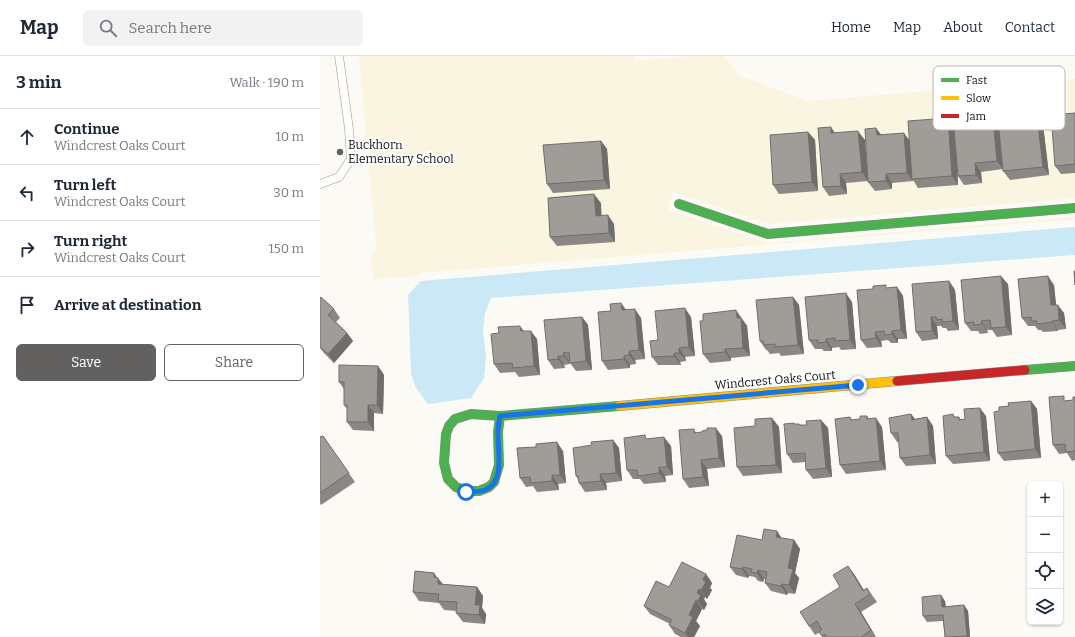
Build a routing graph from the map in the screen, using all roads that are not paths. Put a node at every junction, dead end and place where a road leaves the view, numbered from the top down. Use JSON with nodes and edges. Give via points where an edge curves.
{"nodes":[{"id":1,"x":339,"y":56,"type":"edge"},
{"id":2,"x":320,"y":184,"type":"edge"},
{"id":3,"x":679,"y":204,"type":"dead end"},
{"id":4,"x":1075,"y":208,"type":"edge"},
{"id":5,"x":1075,"y":366,"type":"edge"},
{"id":6,"x":500,"y":416,"type":"junction"}],
"edges":[{"from":1,"to":2,"type":"lane","via":[[351,159],[339,177]]},
{"from":3,"to":4,"type":"street","via":[[768,234]]},
{"from":5,"to":6,"type":"street","name":"Windcrest Oaks Court"},
{"from":6,"to":6,"type":"street","name":"Windcrest Oaks Court","via":[[481,413],[466,415],[455,419],[447,428],[444,467],[448,481],[456,489],[476,492],[486,490],[494,484],[498,467]]}]}
